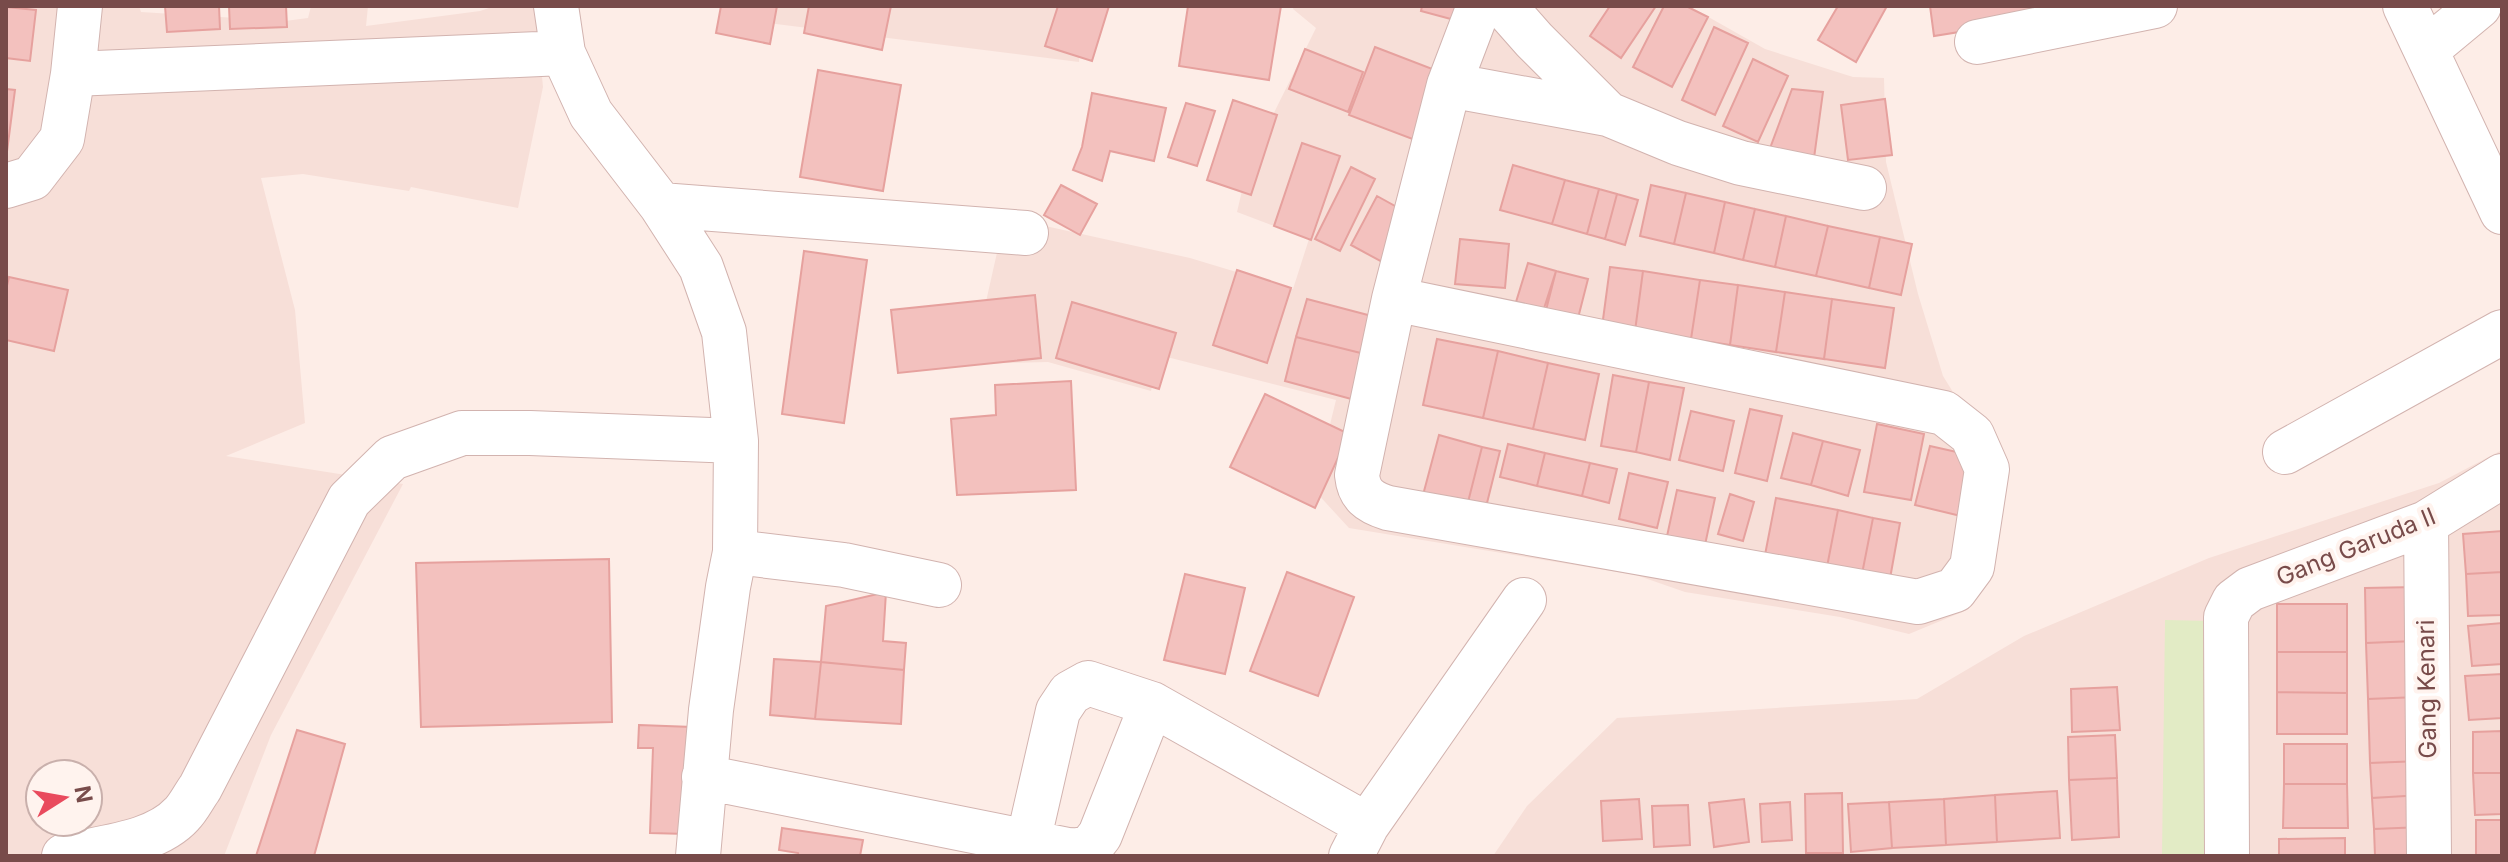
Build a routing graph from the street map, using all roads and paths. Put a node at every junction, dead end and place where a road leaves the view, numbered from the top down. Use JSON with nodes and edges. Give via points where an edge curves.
{"nodes":[{"id":1,"x":80,"y":6,"type":"edge"},
{"id":2,"x":556,"y":6,"type":"edge"},
{"id":3,"x":1479,"y":6,"type":"edge"},
{"id":4,"x":1504,"y":6,"type":"edge"},
{"id":5,"x":2155,"y":6,"type":"edge"},
{"id":6,"x":2405,"y":6,"type":"edge"},
{"id":7,"x":2479,"y":6,"type":"edge"},
{"id":8,"x":2063,"y":14,"type":"edge"},
{"id":9,"x":1977,"y":42,"type":"dead end"},
{"id":10,"x":2426,"y":50,"type":"junction"},
{"id":11,"x":563,"y":53,"type":"junction"},
{"id":12,"x":73,"y":74,"type":"junction"},
{"id":13,"x":1449,"y":85,"type":"junction"},
{"id":14,"x":1608,"y":114,"type":"junction"},
{"id":15,"x":6,"y":186,"type":"edge"},
{"id":16,"x":1864,"y":188,"type":"dead end"},
{"id":17,"x":661,"y":205,"type":"junction"},
{"id":18,"x":2502,"y":212,"type":"edge"},
{"id":19,"x":1026,"y":233,"type":"dead end"},
{"id":20,"x":1394,"y":299,"type":"junction"},
{"id":21,"x":2502,"y":332,"type":"edge"},
{"id":22,"x":736,"y":441,"type":"junction"},
{"id":23,"x":2285,"y":452,"type":"dead end"},
{"id":24,"x":2502,"y":476,"type":"edge"},
{"id":25,"x":2426,"y":523,"type":"junction"},
{"id":26,"x":732,"y":569,"type":"junction"},
{"id":27,"x":939,"y":585,"type":"dead end"},
{"id":28,"x":1524,"y":600,"type":"dead end"},
{"id":29,"x":1152,"y":704,"type":"junction"},
{"id":30,"x":704,"y":777,"type":"junction"},
{"id":31,"x":1359,"y":840,"type":"edge"},
{"id":32,"x":1028,"y":842,"type":"junction"},
{"id":33,"x":64,"y":856,"type":"edge"},
{"id":34,"x":698,"y":856,"type":"edge"},
{"id":35,"x":2227,"y":856,"type":"edge"},
{"id":36,"x":2429,"y":856,"type":"edge"}],
"edges":[{"from":1,"to":12,"type":"street"},
{"from":2,"to":11,"type":"street"},
{"from":3,"to":13,"type":"street"},
{"from":4,"to":14,"type":"street"},
{"from":5,"to":8,"type":"street"},
{"from":6,"to":10,"type":"street"},
{"from":7,"to":10,"type":"street"},
{"from":8,"to":9,"type":"street"},
{"from":10,"to":18,"type":"street"},
{"from":11,"to":12,"type":"street"},
{"from":11,"to":17,"type":"street","via":[[591,114]]},
{"from":12,"to":15,"type":"street","via":[[62,139],[32,178]]},
{"from":13,"to":14,"type":"street"},
{"from":13,"to":20,"type":"street"},
{"from":14,"to":16,"type":"street","via":[[1741,163]]},
{"from":17,"to":19,"type":"street"},
{"from":17,"to":22,"type":"street","via":[[701,267],[724,332]]},
{"from":20,"to":20,"type":"street","via":[[1357,475],[1358,487],[1376,504],[1918,602],[1955,590],[1972,567],[1987,469],[1972,435],[1944,413]]},
{"from":21,"to":23,"type":"street"},
{"from":22,"to":26,"type":"street"},
{"from":22,"to":33,"type":"street","via":[[462,433],[392,458],[349,500],[182,814],[162,830],[134,840]]},
{"from":24,"to":25,"type":"street","name":"Gang Garuda II"},
{"from":25,"to":35,"type":"street","name":"Gang Garuda II","via":[[2250,589],[2234,601],[2226,617]]},
{"from":25,"to":36,"type":"street","name":"Gang Kenari"},
{"from":26,"to":27,"type":"street","via":[[844,565]]},
{"from":26,"to":30,"type":"street"},
{"from":28,"to":31,"type":"street"},
{"from":29,"to":31,"type":"street"},
{"from":29,"to":32,"type":"street","via":[[1100,835],[1090,848],[1073,851]]},
{"from":29,"to":32,"type":"street","via":[[1088,683],[1070,693],[1058,711]]},
{"from":30,"to":32,"type":"street"},
{"from":30,"to":34,"type":"street"}]}
